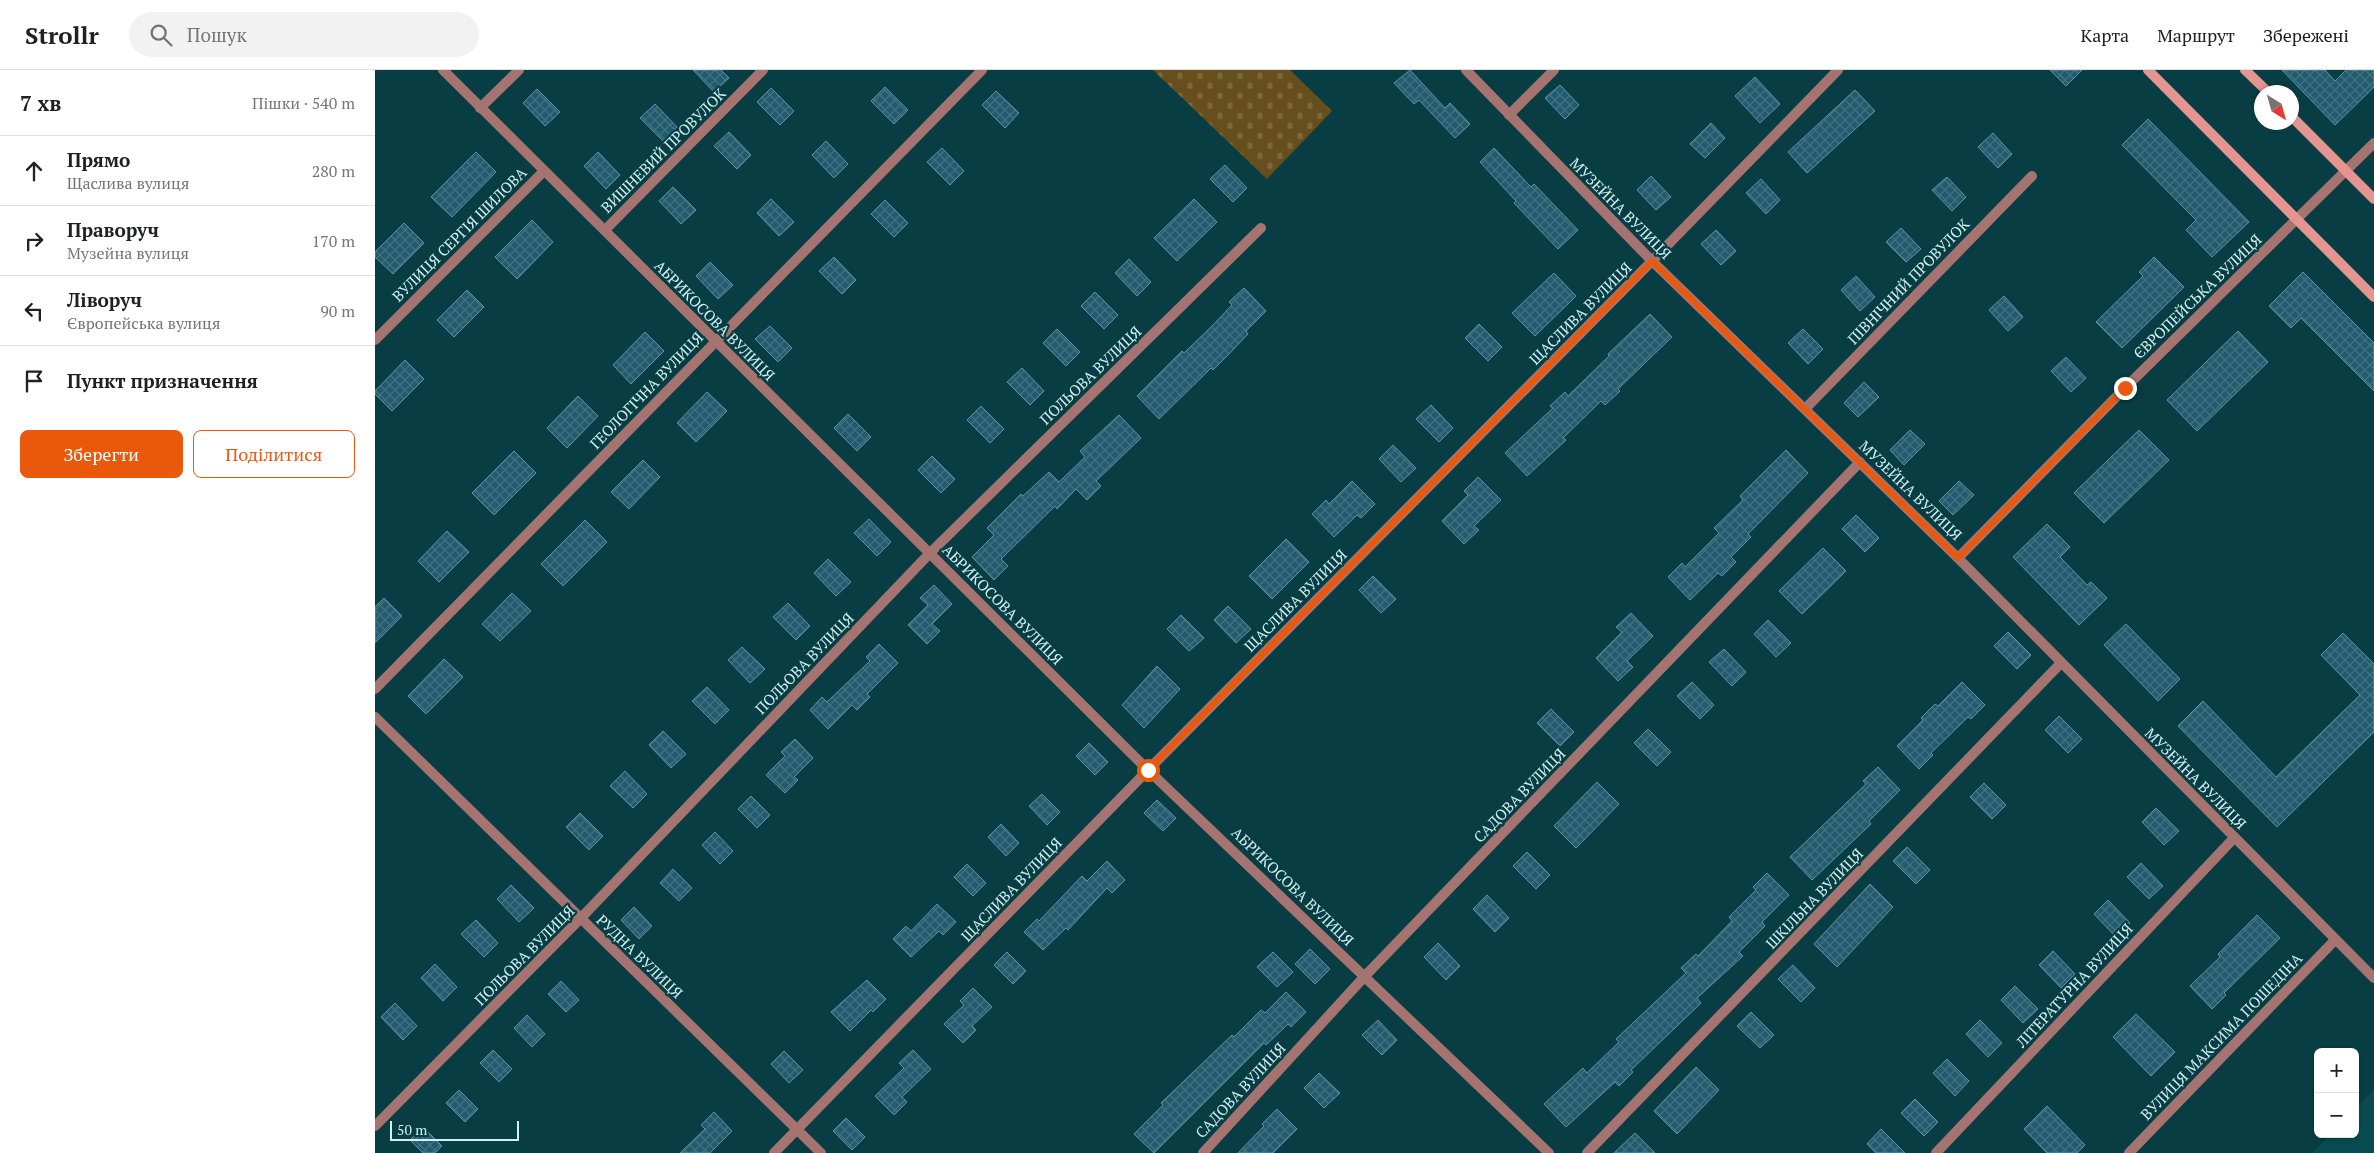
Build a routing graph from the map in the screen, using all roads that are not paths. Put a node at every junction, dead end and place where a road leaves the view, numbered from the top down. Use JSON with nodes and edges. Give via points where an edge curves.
{"nodes":[{"id":1,"x":443,"y":70,"type":"edge"},
{"id":2,"x":519,"y":70,"type":"edge"},
{"id":3,"x":763,"y":70,"type":"edge"},
{"id":4,"x":982,"y":70,"type":"edge"},
{"id":5,"x":1466,"y":70,"type":"edge"},
{"id":6,"x":1554,"y":70,"type":"edge"},
{"id":7,"x":1838,"y":70,"type":"edge"},
{"id":8,"x":2148,"y":70,"type":"edge"},
{"id":9,"x":2245,"y":70,"type":"edge"},
{"id":10,"x":2261,"y":85,"type":"edge"},
{"id":11,"x":480,"y":108,"type":"junction"},
{"id":12,"x":1509,"y":115,"type":"junction"},
{"id":13,"x":2299,"y":124,"type":"edge"},
{"id":14,"x":2374,"y":143,"type":"edge"},
{"id":15,"x":543,"y":170,"type":"junction"},
{"id":16,"x":2346,"y":171,"type":"junction"},
{"id":17,"x":2032,"y":176,"type":"dead end"},
{"id":18,"x":2374,"y":199,"type":"edge"},
{"id":19,"x":2297,"y":219,"type":"junction"},
{"id":20,"x":1261,"y":228,"type":"dead end"},
{"id":21,"x":605,"y":230,"type":"junction"},
{"id":22,"x":1652,"y":261,"type":"junction"},
{"id":23,"x":2374,"y":298,"type":"edge"},
{"id":24,"x":375,"y":340,"type":"edge"},
{"id":25,"x":715,"y":341,"type":"junction"},
{"id":26,"x":1806,"y":408,"type":"junction"},
{"id":27,"x":1860,"y":462,"type":"junction"},
{"id":28,"x":930,"y":553,"type":"junction"},
{"id":29,"x":1958,"y":558,"type":"junction"},
{"id":30,"x":2061,"y":663,"type":"junction"},
{"id":31,"x":375,"y":689,"type":"edge"},
{"id":32,"x":375,"y":717,"type":"edge"},
{"id":33,"x":1148,"y":770,"type":"junction"},
{"id":34,"x":2234,"y":838,"type":"junction"},
{"id":35,"x":580,"y":919,"type":"junction"},
{"id":36,"x":2335,"y":940,"type":"junction"},
{"id":37,"x":1365,"y":976,"type":"junction"},
{"id":38,"x":2374,"y":978,"type":"edge"},
{"id":39,"x":375,"y":1126,"type":"edge"},
{"id":40,"x":797,"y":1129,"type":"junction"},
{"id":41,"x":774,"y":1153,"type":"edge"},
{"id":42,"x":821,"y":1153,"type":"edge"},
{"id":43,"x":1203,"y":1153,"type":"edge"},
{"id":44,"x":1549,"y":1153,"type":"edge"},
{"id":45,"x":1587,"y":1153,"type":"edge"},
{"id":46,"x":1936,"y":1153,"type":"edge"},
{"id":47,"x":2129,"y":1153,"type":"edge"}],
"edges":[{"from":1,"to":11,"type":"street","name":"АБРИКОСОВА ВУЛИЦЯ"},
{"from":2,"to":11,"type":"street"},
{"from":3,"to":21,"type":"street","name":"ВИШНЕВИЙ ПРОВУЛОК"},
{"from":4,"to":25,"type":"street","name":"ГЕОЛОГІЧНА ВУЛИЦЯ"},
{"from":5,"to":12,"type":"street","name":"МУЗЕЙНА ВУЛИЦЯ"},
{"from":6,"to":12,"type":"street"},
{"from":7,"to":22,"type":"street","name":"ЩАСЛИВА ВУЛИЦЯ"},
{"from":8,"to":19,"type":"street"},
{"from":9,"to":10,"type":"street"},
{"from":11,"to":15,"type":"street","name":"АБРИКОСОВА ВУЛИЦЯ"},
{"from":12,"to":22,"type":"street","name":"МУЗЕЙНА ВУЛИЦЯ"},
{"from":13,"to":16,"type":"street"},
{"from":14,"to":16,"type":"street","name":"ЄВРОПЕЙСЬКА ВУЛИЦЯ"},
{"from":15,"to":21,"type":"street","name":"АБРИКОСОВА ВУЛИЦЯ"},
{"from":15,"to":24,"type":"street","name":"ВУЛИЦЯ СЕРГІЯ ШИЛОВА"},
{"from":16,"to":18,"type":"street"},
{"from":16,"to":19,"type":"street","name":"ЄВРОПЕЙСЬКА ВУЛИЦЯ"},
{"from":17,"to":26,"type":"street","name":"ПІВНІЧНИЙ ПРОВУЛОК"},
{"from":19,"to":23,"type":"street"},
{"from":19,"to":29,"type":"street","name":"ЄВРОПЕЙСЬКА ВУЛИЦЯ"},
{"from":20,"to":28,"type":"street","name":"ПОЛЬОВА ВУЛИЦЯ"},
{"from":21,"to":25,"type":"street","name":"АБРИКОСОВА ВУЛИЦЯ"},
{"from":22,"to":26,"type":"street","name":"МУЗЕЙНА ВУЛИЦЯ"},
{"from":22,"to":33,"type":"street","name":"ЩАСЛИВА ВУЛИЦЯ"},
{"from":25,"to":28,"type":"street","name":"АБРИКОСОВА ВУЛИЦЯ"},
{"from":25,"to":31,"type":"street","name":"ГЕОЛОГІЧНА ВУЛИЦЯ"},
{"from":26,"to":27,"type":"street","name":"МУЗЕЙНА ВУЛИЦЯ"},
{"from":27,"to":29,"type":"street","name":"МУЗЕЙНА ВУЛИЦЯ"},
{"from":27,"to":37,"type":"street","name":"САДОВА ВУЛИЦЯ"},
{"from":28,"to":33,"type":"street","name":"АБРИКОСОВА ВУЛИЦЯ"},
{"from":28,"to":35,"type":"street","name":"ПОЛЬОВА ВУЛИЦЯ"},
{"from":29,"to":30,"type":"street","name":"МУЗЕЙНА ВУЛИЦЯ"},
{"from":30,"to":34,"type":"street","name":"МУЗЕЙНА ВУЛИЦЯ"},
{"from":30,"to":45,"type":"street","name":"ШКІЛЬНА ВУЛИЦЯ"},
{"from":32,"to":35,"type":"street","name":"РУДНА ВУЛИЦЯ"},
{"from":33,"to":37,"type":"street","name":"АБРИКОСОВА ВУЛИЦЯ"},
{"from":33,"to":40,"type":"street","name":"ЩАСЛИВА ВУЛИЦЯ"},
{"from":34,"to":36,"type":"street","name":"МУЗЕЙНА ВУЛИЦЯ"},
{"from":34,"to":46,"type":"street","name":"ЛІТЕРАТУРНА ВУЛИЦЯ"},
{"from":35,"to":39,"type":"street","name":"ПОЛЬОВА ВУЛИЦЯ"},
{"from":35,"to":40,"type":"street","name":"РУДНА ВУЛИЦЯ"},
{"from":36,"to":38,"type":"street","name":"МУЗЕЙНА ВУЛИЦЯ"},
{"from":36,"to":47,"type":"street","name":"ВУЛИЦЯ МАКСИМА ПОШЕДІНА"},
{"from":37,"to":43,"type":"street","name":"САДОВА ВУЛИЦЯ"},
{"from":37,"to":44,"type":"street","name":"АБРИКОСОВА ВУЛИЦЯ"},
{"from":40,"to":41,"type":"street","name":"ЩАСЛИВА ВУЛИЦЯ"},
{"from":40,"to":42,"type":"street","name":"РУДНА ВУЛИЦЯ"}]}
